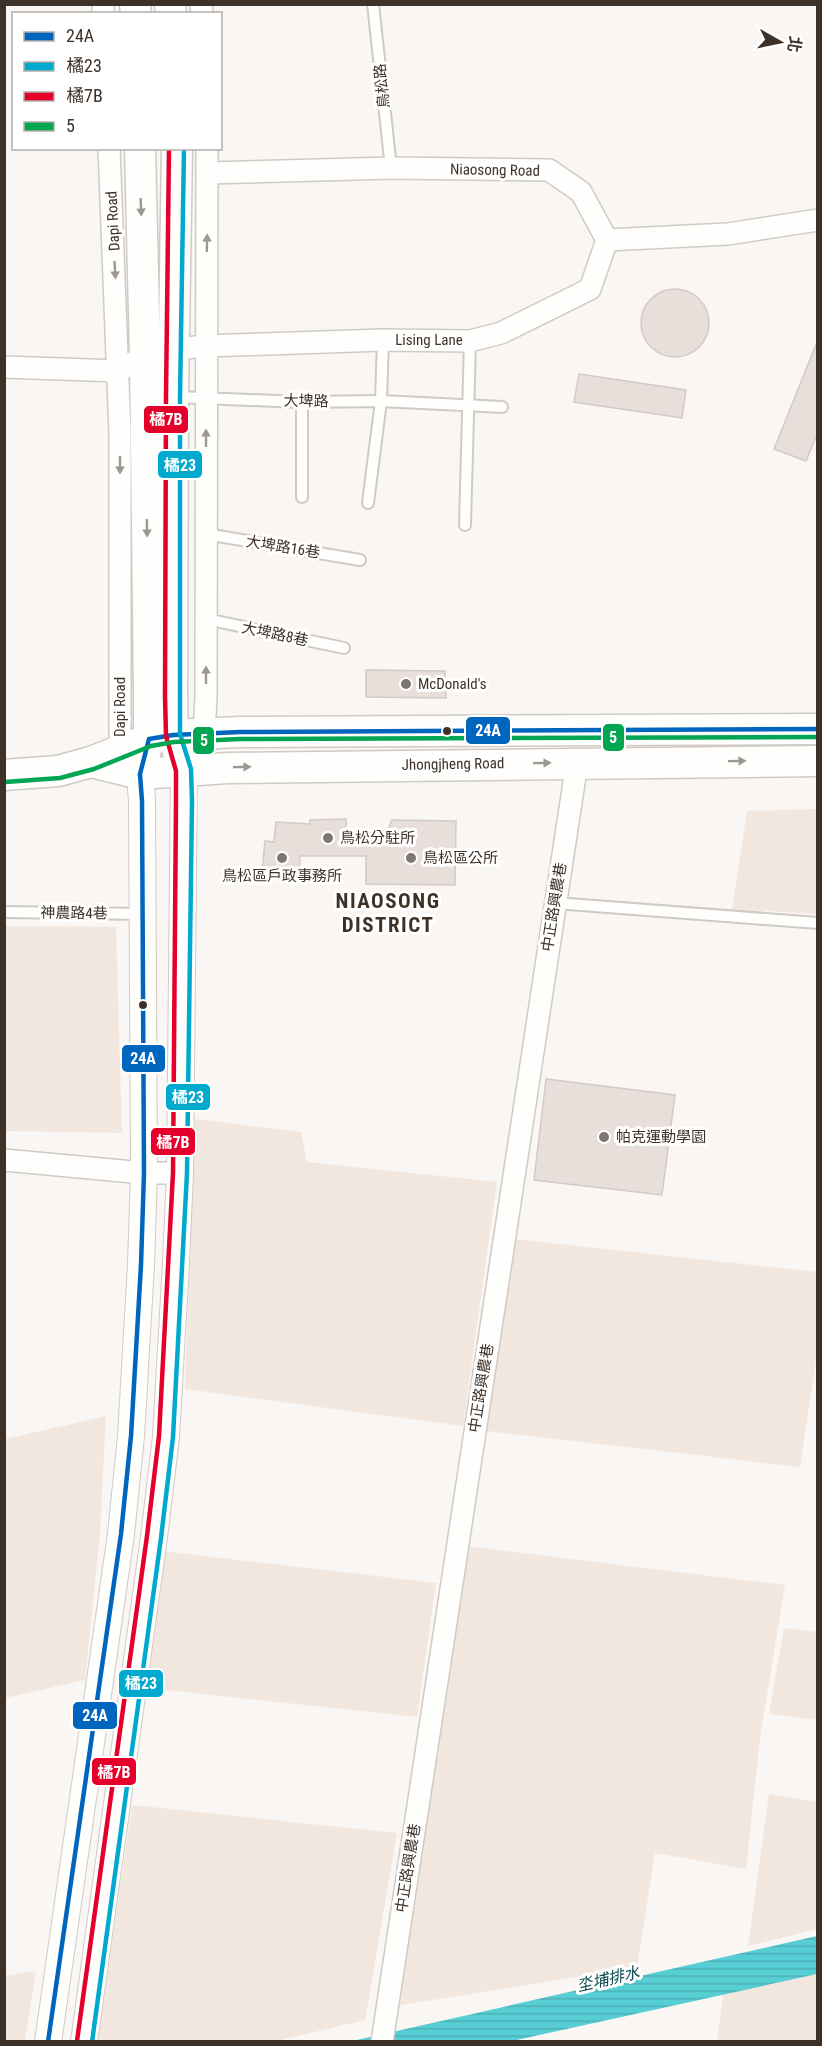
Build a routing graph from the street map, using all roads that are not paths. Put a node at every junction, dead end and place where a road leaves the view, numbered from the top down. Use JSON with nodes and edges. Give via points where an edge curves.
{"nodes":[{"id":1,"x":373,"y":4,"type":"edge"},
{"id":2,"x":110,"y":150,"type":"edge"},
{"id":3,"x":140,"y":150,"type":"edge"},
{"id":4,"x":177,"y":150,"type":"edge"},
{"id":5,"x":207,"y":150,"type":"edge"},
{"id":6,"x":391,"y":168,"type":"junction"},
{"id":7,"x":208,"y":173,"type":"junction"},
{"id":8,"x":818,"y":220,"type":"edge"},
{"id":9,"x":607,"y":240,"type":"junction"},
{"id":10,"x":383,"y":340,"type":"junction"},
{"id":11,"x":470,"y":341,"type":"junction"},
{"id":12,"x":206,"y":346,"type":"junction"},
{"id":13,"x":175,"y":349,"type":"junction"},
{"id":14,"x":145,"y":356,"type":"junction"},
{"id":15,"x":4,"y":368,"type":"edge"},
{"id":16,"x":118,"y":371,"type":"junction"},
{"id":17,"x":159,"y":396,"type":"junction"},
{"id":18,"x":206,"y":398,"type":"junction"},
{"id":19,"x":381,"y":401,"type":"junction"},
{"id":20,"x":302,"y":402,"type":"junction"},
{"id":21,"x":468,"y":405,"type":"junction"},
{"id":22,"x":502,"y":406,"type":"dead end"},
{"id":23,"x":302,"y":497,"type":"dead end"},
{"id":24,"x":368,"y":503,"type":"dead end"},
{"id":25,"x":465,"y":525,"type":"dead end"},
{"id":26,"x":206,"y":534,"type":"junction"},
{"id":27,"x":360,"y":560,"type":"dead end"},
{"id":28,"x":206,"y":619,"type":"junction"},
{"id":29,"x":344,"y":648,"type":"dead end"},
{"id":30,"x":818,"y":729,"type":"edge"},
{"id":31,"x":204,"y":734,"type":"junction"},
{"id":32,"x":161,"y":737,"type":"junction"},
{"id":33,"x":120,"y":751,"type":"junction"},
{"id":34,"x":818,"y":760,"type":"edge"},
{"id":35,"x":91,"y":762,"type":"junction"},
{"id":36,"x":577,"y":763,"type":"junction"},
{"id":37,"x":184,"y":770,"type":"junction"},
{"id":38,"x":140,"y":774,"type":"junction"},
{"id":39,"x":4,"y":775,"type":"edge"},
{"id":40,"x":555,"y":903,"type":"junction"},
{"id":41,"x":4,"y":912,"type":"edge"},
{"id":42,"x":143,"y":914,"type":"junction"},
{"id":43,"x":818,"y":923,"type":"edge"},
{"id":44,"x":4,"y":1161,"type":"edge"},
{"id":45,"x":144,"y":1173,"type":"junction"},
{"id":46,"x":180,"y":1173,"type":"junction"},
{"id":47,"x":87,"y":1772,"type":"junction"},
{"id":48,"x":121,"y":1777,"type":"junction"},
{"id":49,"x":48,"y":2042,"type":"edge"},
{"id":50,"x":84,"y":2042,"type":"edge"},
{"id":51,"x":382,"y":2042,"type":"edge"}],
"edges":[{"from":1,"to":6,"type":"lane","name":"鳥松路"},
{"from":2,"to":16,"type":"street","name":"Dapi Road","one_way":true},
{"from":3,"to":14,"type":"main road","name":"Dapi Road","one_way":true},
{"from":4,"to":13,"type":"main road","name":"Dapi Road"},
{"from":5,"to":7,"type":"street"},
{"from":6,"to":7,"type":"street","name":"Niaosong Road"},
{"from":6,"to":9,"type":"street","name":"Niaosong Road","via":[[549,170],[581,192]]},
{"from":12,"to":7,"type":"street","one_way":true},
{"from":8,"to":9,"type":"street","via":[[729,234]]},
{"from":9,"to":11,"type":"street","name":"Lising Lane","via":[[590,289],[501,333]]},
{"from":10,"to":11,"type":"street","name":"Lising Lane"},
{"from":10,"to":12,"type":"street","name":"Lising Lane"},
{"from":10,"to":19,"type":"lane"},
{"from":11,"to":21,"type":"lane"},
{"from":12,"to":13,"type":"street","name":"Lising Lane"},
{"from":12,"to":18,"type":"street"},
{"from":13,"to":14,"type":"street","name":"Lising Lane"},
{"from":13,"to":17,"type":"main road","name":"Dapi Road"},
{"from":14,"to":16,"type":"street","name":"Lising Lane"},
{"from":14,"to":17,"type":"main road","name":"Dapi Road"},
{"from":15,"to":16,"type":"street"},
{"from":16,"to":17,"type":"lane"},
{"from":16,"to":33,"type":"street","name":"Dapi Road","one_way":true},
{"from":17,"to":18,"type":"lane","name":"大埤路"},
{"from":17,"to":32,"type":"main road","name":"Dapi Road"},
{"from":18,"to":20,"type":"lane","name":"大埤路"},
{"from":26,"to":18,"type":"street","one_way":true},
{"from":19,"to":20,"type":"lane","name":"大埤路"},
{"from":19,"to":21,"type":"lane","name":"大埤路"},
{"from":19,"to":24,"type":"lane"},
{"from":20,"to":23,"type":"lane"},
{"from":21,"to":22,"type":"lane","name":"大埤路"},
{"from":21,"to":25,"type":"lane"},
{"from":26,"to":27,"type":"lane","name":"大埤路16巷"},
{"from":26,"to":28,"type":"street"},
{"from":28,"to":29,"type":"lane","name":"大埤路8巷"},
{"from":31,"to":28,"type":"street","one_way":true},
{"from":30,"to":31,"type":"main road","name":"Jhongjheng Road"},
{"from":31,"to":32,"type":"main road","name":"Jhongjheng Road"},
{"from":31,"to":37,"type":"street"},
{"from":32,"to":33,"type":"main road","name":"Jhongjheng Road"},
{"from":32,"to":37,"type":"main road","name":"Dapi Road"},
{"from":32,"to":38,"type":"main road","name":"Dapi Road"},
{"from":33,"to":35,"type":"main road","name":"Jhongjheng Road"},
{"from":33,"to":38,"type":"street","name":"Dapi Road"},
{"from":36,"to":34,"type":"main road","name":"Jhongjheng Road","one_way":true},
{"from":35,"to":38,"type":"main road","name":"Jhongjheng Road"},
{"from":35,"to":39,"type":"main road","name":"Jhongjheng Road","via":[[58,771]]},
{"from":37,"to":36,"type":"main road","name":"Jhongjheng Road","one_way":true},
{"from":36,"to":40,"type":"street","name":"中正路興農巷"},
{"from":37,"to":38,"type":"main road","name":"Jhongjheng Road"},
{"from":37,"to":46,"type":"street"},
{"from":38,"to":42,"type":"street"},
{"from":40,"to":43,"type":"lane"},
{"from":40,"to":51,"type":"street","name":"中正路興農巷"},
{"from":41,"to":42,"type":"lane","name":"神農路4巷"},
{"from":42,"to":45,"type":"street"},
{"from":44,"to":45,"type":"street"},
{"from":45,"to":46,"type":"street"},
{"from":45,"to":47,"type":"street","via":[[131,1436]]},
{"from":46,"to":48,"type":"street","via":[[166,1437]]},
{"from":47,"to":48,"type":"street"},
{"from":47,"to":49,"type":"street"},
{"from":48,"to":50,"type":"street"}]}
